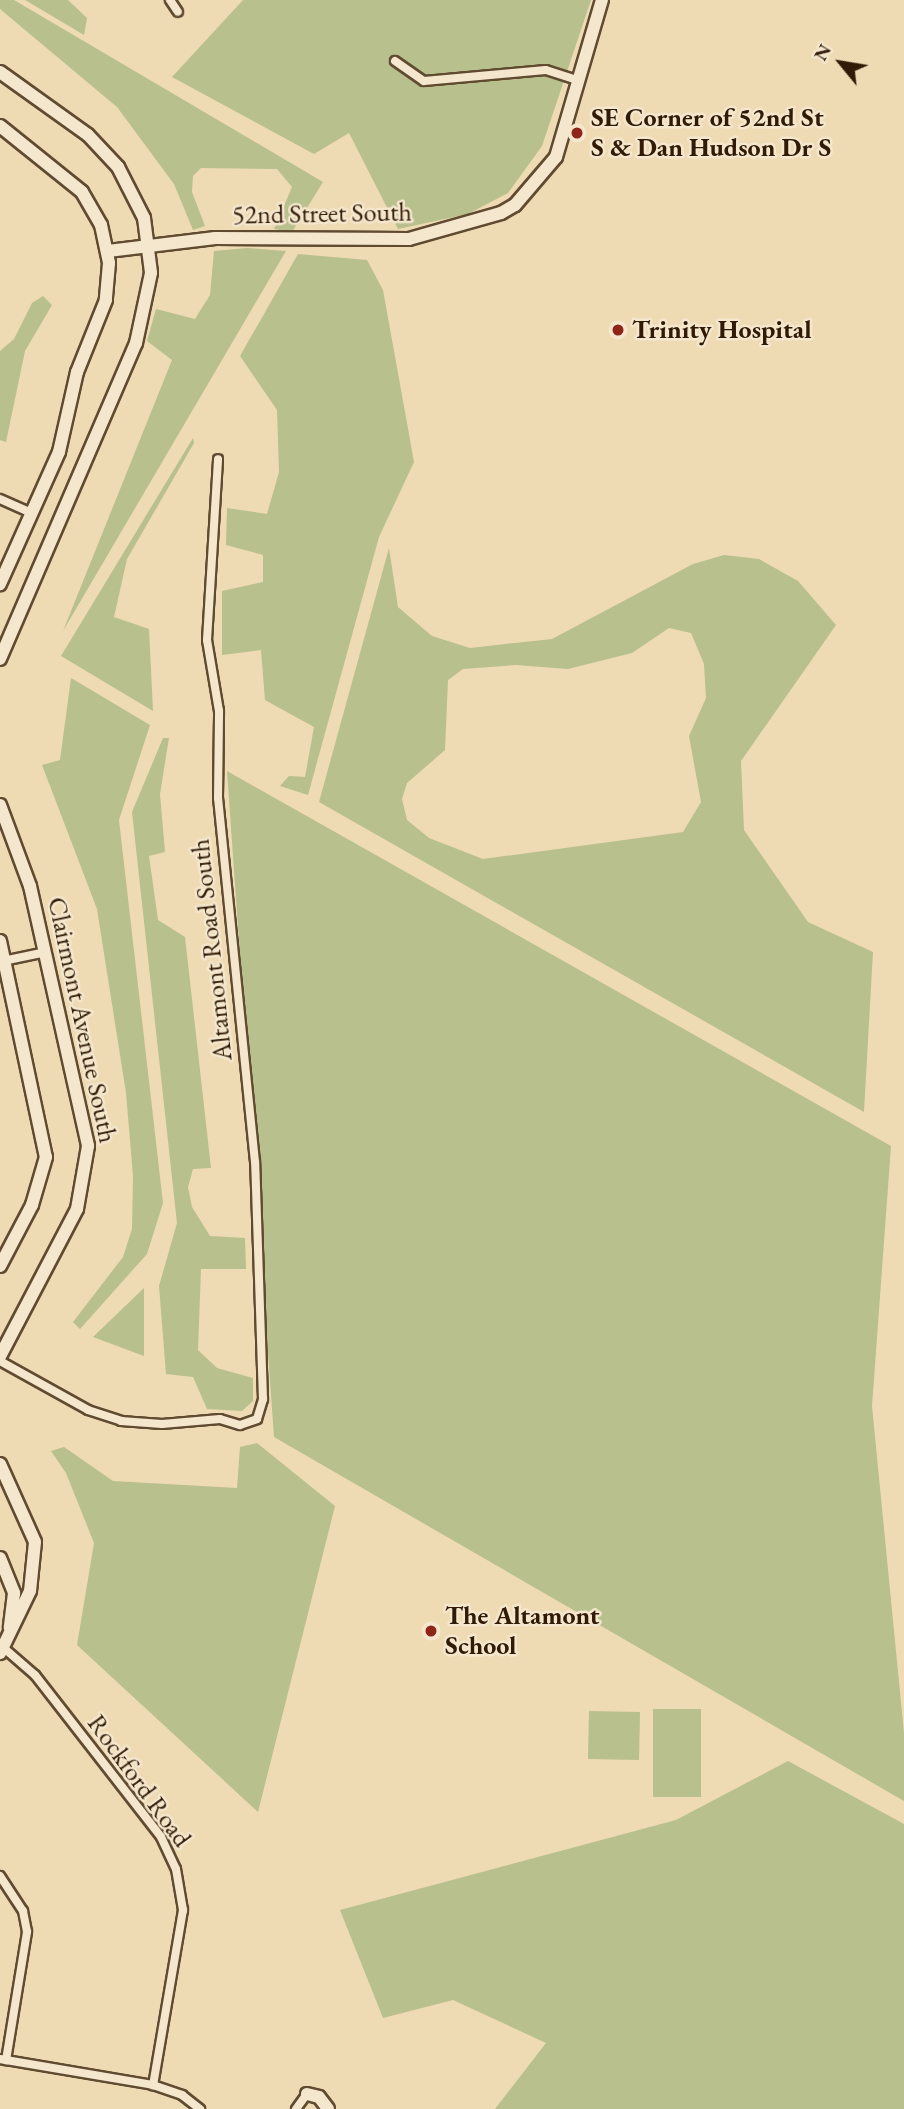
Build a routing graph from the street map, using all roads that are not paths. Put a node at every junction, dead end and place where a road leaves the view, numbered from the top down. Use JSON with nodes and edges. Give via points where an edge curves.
{"nodes":[{"id":1,"x":170,"y":0,"type":"edge"},
{"id":2,"x":602,"y":0,"type":"edge"},
{"id":3,"x":178,"y":12,"type":"dead end"},
{"id":4,"x":395,"y":61,"type":"dead end"},
{"id":5,"x":0,"y":72,"type":"edge"},
{"id":6,"x":579,"y":81,"type":"junction"},
{"id":7,"x":0,"y":126,"type":"edge"},
{"id":8,"x":150,"y":246,"type":"junction"},
{"id":9,"x":108,"y":251,"type":"junction"},
{"id":10,"x":218,"y":459,"type":"dead end"},
{"id":11,"x":0,"y":499,"type":"edge"},
{"id":12,"x":33,"y":514,"type":"junction"},
{"id":13,"x":0,"y":584,"type":"edge"},
{"id":14,"x":0,"y":659,"type":"edge"},
{"id":15,"x":0,"y":805,"type":"edge"},
{"id":16,"x":0,"y":941,"type":"edge"},
{"id":17,"x":46,"y":952,"type":"junction"},
{"id":18,"x":2,"y":962,"type":"edge"},
{"id":19,"x":0,"y":1266,"type":"edge"},
{"id":20,"x":0,"y":1359,"type":"edge"},
{"id":21,"x":0,"y":1464,"type":"edge"},
{"id":22,"x":0,"y":1558,"type":"edge"},
{"id":23,"x":3,"y":1651,"type":"edge"},
{"id":24,"x":0,"y":1876,"type":"edge"},
{"id":25,"x":3,"y":2059,"type":"edge"},
{"id":26,"x":153,"y":2085,"type":"junction"},
{"id":27,"x":307,"y":2094,"type":"joint"},
{"id":28,"x":200,"y":2109,"type":"edge"},
{"id":29,"x":296,"y":2109,"type":"edge"},
{"id":30,"x":328,"y":2109,"type":"edge"}],
"edges":[{"from":1,"to":3,"type":"street"},
{"from":2,"to":6,"type":"street","name":"52nd Street South"},
{"from":4,"to":6,"type":"street","via":[[424,81],[546,70]]},
{"from":5,"to":8,"type":"street","via":[[109,155],[139,204]]},
{"from":6,"to":8,"type":"street","name":"52nd Street South","via":[[556,157],[515,205],[501,213],[409,239],[215,238]]},
{"from":7,"to":9,"type":"street","via":[[73,182],[96,213]]},
{"from":8,"to":9,"type":"street","name":"52nd Street South"},
{"from":8,"to":14,"type":"street","via":[[150,286],[142,329]]},
{"from":9,"to":12,"type":"street","via":[[106,300],[77,372],[62,443]]},
{"from":10,"to":20,"type":"street","name":"Altamont Road South","via":[[207,640],[219,711],[218,798],[255,1162],[263,1399],[257,1419],[240,1425],[220,1419],[163,1424],[121,1421],[88,1410]]},
{"from":11,"to":12,"type":"street"},
{"from":12,"to":13,"type":"street"},
{"from":15,"to":17,"type":"street","name":"Clairmont Avenue South","via":[[30,886]]},
{"from":16,"to":18,"type":"street"},
{"from":17,"to":18,"type":"street"},
{"from":17,"to":20,"type":"street","name":"Clairmont Avenue South","via":[[84,1119],[87,1172],[72,1221]]},
{"from":18,"to":19,"type":"street","via":[[46,1157],[32,1205]]},
{"from":21,"to":23,"type":"street","via":[[35,1542],[30,1591]]},
{"from":22,"to":23,"type":"street","via":[[14,1601]]},
{"from":23,"to":26,"type":"street","name":"Rockford Road","via":[[35,1675],[161,1838],[176,1869],[183,1910]]},
{"from":24,"to":25,"type":"street","via":[[23,1911],[27,1932]]},
{"from":25,"to":26,"type":"street"},
{"from":26,"to":28,"type":"street","via":[[182,2095]]},
{"from":27,"to":29,"type":"street"},
{"from":27,"to":30,"type":"street","via":[[319,2097]]}]}
